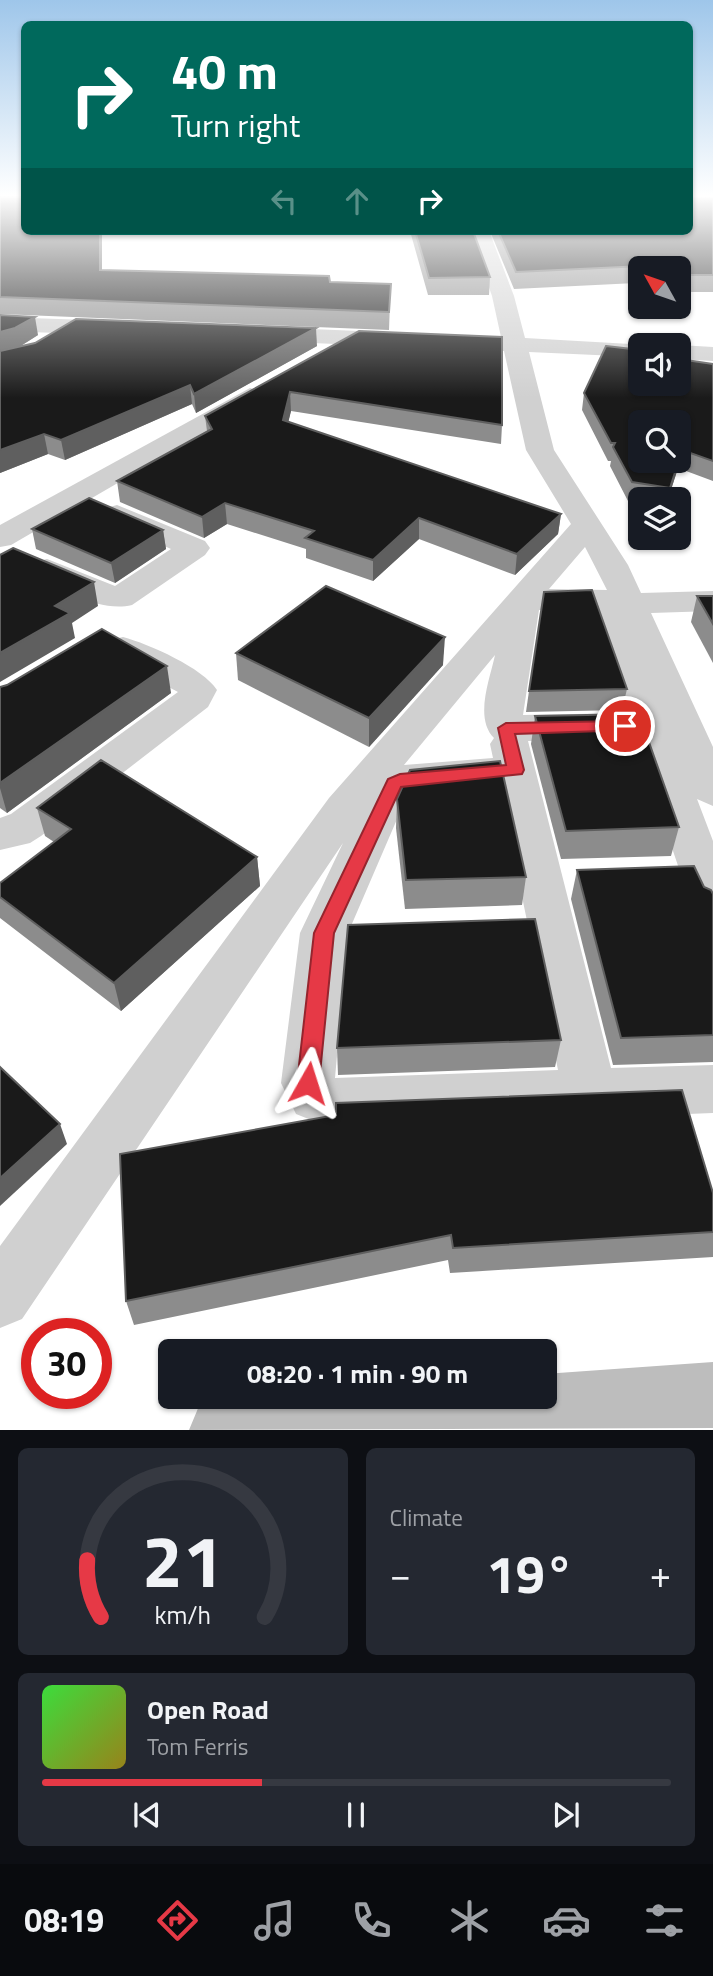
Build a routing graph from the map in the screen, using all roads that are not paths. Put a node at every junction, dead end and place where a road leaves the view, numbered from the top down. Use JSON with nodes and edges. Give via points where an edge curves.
{"nodes":[{"id":1,"x":491,"y":264,"type":"edge"},
{"id":2,"x":0,"y":324,"type":"edge"},
{"id":3,"x":75,"y":326,"type":"junction"},
{"id":4,"x":142,"y":329,"type":"edge"},
{"id":5,"x":236,"y":332,"type":"edge"},
{"id":6,"x":356,"y":337,"type":"junction"},
{"id":7,"x":515,"y":343,"type":"junction"},
{"id":8,"x":40,"y":347,"type":"edge"},
{"id":9,"x":628,"y":349,"type":"edge"},
{"id":10,"x":691,"y":353,"type":"edge"},
{"id":11,"x":713,"y":354,"type":"edge"},
{"id":12,"x":309,"y":363,"type":"edge"},
{"id":13,"x":274,"y":383,"type":"edge"},
{"id":14,"x":73,"y":495,"type":"junction"},
{"id":15,"x":587,"y":524,"type":"junction"},
{"id":16,"x":0,"y":538,"type":"edge"},
{"id":17,"x":0,"y":548,"type":"edge"},
{"id":18,"x":713,"y":601,"type":"edge"},
{"id":19,"x":631,"y":603,"type":"junction"},
{"id":20,"x":94,"y":644,"type":"edge"},
{"id":21,"x":649,"y":726,"type":"junction"},
{"id":22,"x":511,"y":749,"type":"junction"},
{"id":23,"x":713,"y":790,"type":"edge"},
{"id":24,"x":0,"y":834,"type":"edge"},
{"id":25,"x":698,"y":881,"type":"edge"},
{"id":26,"x":713,"y":1089,"type":"edge"},
{"id":27,"x":590,"y":1093,"type":"junction"},
{"id":28,"x":0,"y":1297,"type":"edge"},
{"id":29,"x":713,"y":1395,"type":"edge"},
{"id":30,"x":223,"y":1430,"type":"edge"}],
"edges":[{"from":1,"to":7,"type":"street"},
{"from":2,"to":3,"type":"street"},
{"from":3,"to":4,"type":"street"},
{"from":3,"to":8,"type":"street"},
{"from":5,"to":6,"type":"street"},
{"from":6,"to":7,"type":"street"},
{"from":6,"to":12,"type":"street"},
{"from":7,"to":9,"type":"street"},
{"from":7,"to":15,"type":"street","via":[[540,450]]},
{"from":10,"to":11,"type":"street"},
{"from":13,"to":14,"type":"street"},
{"from":14,"to":16,"type":"street"},
{"from":14,"to":17,"type":"street","via":[[194,548],[120,598]]},
{"from":15,"to":19,"type":"street"},
{"from":15,"to":28,"type":"street","via":[[344,810]]},
{"from":18,"to":19,"type":"street"},
{"from":19,"to":23,"type":"street"},
{"from":20,"to":24,"type":"street","via":[[113,642],[192,684],[198,690],[195,698],[26,825]]},
{"from":21,"to":22,"type":"street"},
{"from":21,"to":22,"type":"street","via":[[605,603],[596,598],[533,600],[520,610],[503,708]]},
{"from":21,"to":25,"type":"street"},
{"from":22,"to":27,"type":"street","via":[[563,879],[533,926]]},
{"from":22,"to":27,"type":"street","via":[[394,783],[344,932],[308,1083],[315,1097],[331,1103]]},
{"from":26,"to":27,"type":"street"},
{"from":29,"to":30,"type":"main road"}]}
